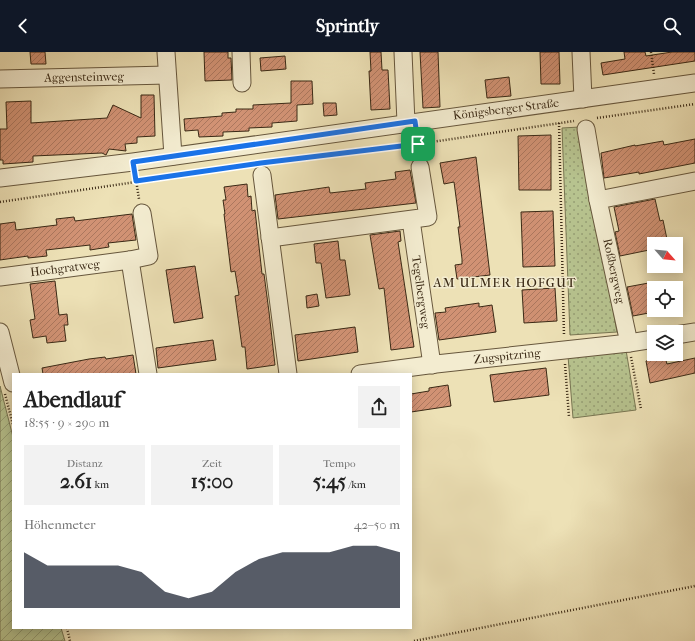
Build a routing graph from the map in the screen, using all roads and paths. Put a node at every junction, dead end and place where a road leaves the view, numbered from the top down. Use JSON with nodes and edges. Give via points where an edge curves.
{"nodes":[{"id":1,"x":166,"y":52,"type":"edge"},
{"id":2,"x":241,"y":52,"type":"edge"},
{"id":3,"x":403,"y":52,"type":"edge"},
{"id":4,"x":581,"y":52,"type":"edge"},
{"id":5,"x":651,"y":52,"type":"edge"},
{"id":6,"x":167,"y":76,"type":"junction"},
{"id":7,"x":0,"y":79,"type":"edge"},
{"id":8,"x":695,"y":83,"type":"edge"},
{"id":9,"x":242,"y":84,"type":"dead end"},
{"id":10,"x":656,"y":88,"type":"junction"},
{"id":11,"x":583,"y":99,"type":"junction"},
{"id":12,"x":695,"y":104,"type":"edge"},
{"id":13,"x":411,"y":122,"type":"junction"},
{"id":14,"x":559,"y":123,"type":"junction"},
{"id":15,"x":585,"y":123,"type":"junction"},
{"id":16,"x":418,"y":144,"type":"junction"},
{"id":17,"x":173,"y":156,"type":"junction"},
{"id":18,"x":133,"y":162,"type":"junction"},
{"id":19,"x":261,"y":167,"type":"junction"},
{"id":20,"x":420,"y":167,"type":"joint"},
{"id":21,"x":0,"y":178,"type":"edge"},
{"id":22,"x":136,"y":181,"type":"junction"},
{"id":23,"x":695,"y":181,"type":"edge"},
{"id":24,"x":598,"y":200,"type":"junction"},
{"id":25,"x":0,"y":202,"type":"edge"},
{"id":26,"x":142,"y":213,"type":"joint"},
{"id":27,"x":411,"y":220,"type":"junction"},
{"id":28,"x":270,"y":238,"type":"junction"},
{"id":29,"x":130,"y":260,"type":"junction"},
{"id":30,"x":0,"y":277,"type":"edge"},
{"id":31,"x":695,"y":332,"type":"edge"},
{"id":32,"x":683,"y":334,"type":"edge"},
{"id":33,"x":1,"y":337,"type":"edge"},
{"id":34,"x":647,"y":340,"type":"edge"},
{"id":35,"x":629,"y":343,"type":"junction"},
{"id":36,"x":564,"y":350,"type":"junction"},
{"id":37,"x":432,"y":365,"type":"junction"},
{"id":38,"x":148,"y":373,"type":"edge"},
{"id":39,"x":288,"y":373,"type":"edge"},
{"id":40,"x":368,"y":373,"type":"edge"},
{"id":41,"x":8,"y":387,"type":"edge"},
{"id":42,"x":642,"y":409,"type":"dead end"},
{"id":43,"x":12,"y":417,"type":"edge"},
{"id":44,"x":569,"y":417,"type":"dead end"},
{"id":45,"x":695,"y":586,"type":"edge"},
{"id":46,"x":67,"y":629,"type":"edge"},
{"id":47,"x":70,"y":641,"type":"edge"},
{"id":48,"x":414,"y":641,"type":"edge"}],
"edges":[{"from":1,"to":6,"type":"street"},
{"from":2,"to":9,"type":"street"},
{"from":3,"to":13,"type":"street"},
{"from":4,"to":11,"type":"street"},
{"from":5,"to":10,"type":"path"},
{"from":6,"to":7,"type":"street","name":"Aggensteinweg"},
{"from":6,"to":17,"type":"street"},
{"from":8,"to":10,"type":"street","name":"Königsberger Straße"},
{"from":10,"to":11,"type":"street","name":"Königsberger Straße"},
{"from":11,"to":13,"type":"street","name":"Königsberger Straße"},
{"from":12,"to":15,"type":"path"},
{"from":13,"to":16,"type":"path"},
{"from":13,"to":17,"type":"street","name":"Königsberger Straße"},
{"from":14,"to":15,"type":"path"},
{"from":14,"to":16,"type":"path"},
{"from":14,"to":36,"type":"path"},
{"from":15,"to":24,"type":"street","name":"Roßbergweg"},
{"from":16,"to":19,"type":"path"},
{"from":16,"to":20,"type":"path"},
{"from":17,"to":18,"type":"street","name":"Königsberger Straße"},
{"from":18,"to":21,"type":"street","name":"Königsberger Straße"},
{"from":18,"to":22,"type":"path"},
{"from":19,"to":22,"type":"path"},
{"from":19,"to":28,"type":"street"},
{"from":20,"to":27,"type":"street","via":[[428,217]]},
{"from":22,"to":25,"type":"path"},
{"from":22,"to":26,"type":"path"},
{"from":23,"to":24,"type":"street"},
{"from":24,"to":35,"type":"street","name":"Roßbergweg"},
{"from":26,"to":29,"type":"street","name":"Hochgratweg","via":[[149,256]]},
{"from":27,"to":28,"type":"street"},
{"from":27,"to":37,"type":"street","name":"Tegelbergweg"},
{"from":28,"to":39,"type":"street"},
{"from":29,"to":30,"type":"street","name":"Hochgratweg"},
{"from":29,"to":38,"type":"street"},
{"from":31,"to":32,"type":"street"},
{"from":33,"to":41,"type":"street"},
{"from":34,"to":35,"type":"street","name":"Zugspitzring"},
{"from":35,"to":36,"type":"street","name":"Zugspitzring"},
{"from":35,"to":42,"type":"path"},
{"from":36,"to":37,"type":"street","name":"Zugspitzring"},
{"from":36,"to":44,"type":"path"},
{"from":37,"to":40,"type":"street","name":"Zugspitzring"},
{"from":41,"to":43,"type":"path"},
{"from":45,"to":48,"type":"path"},
{"from":46,"to":47,"type":"path"}]}
